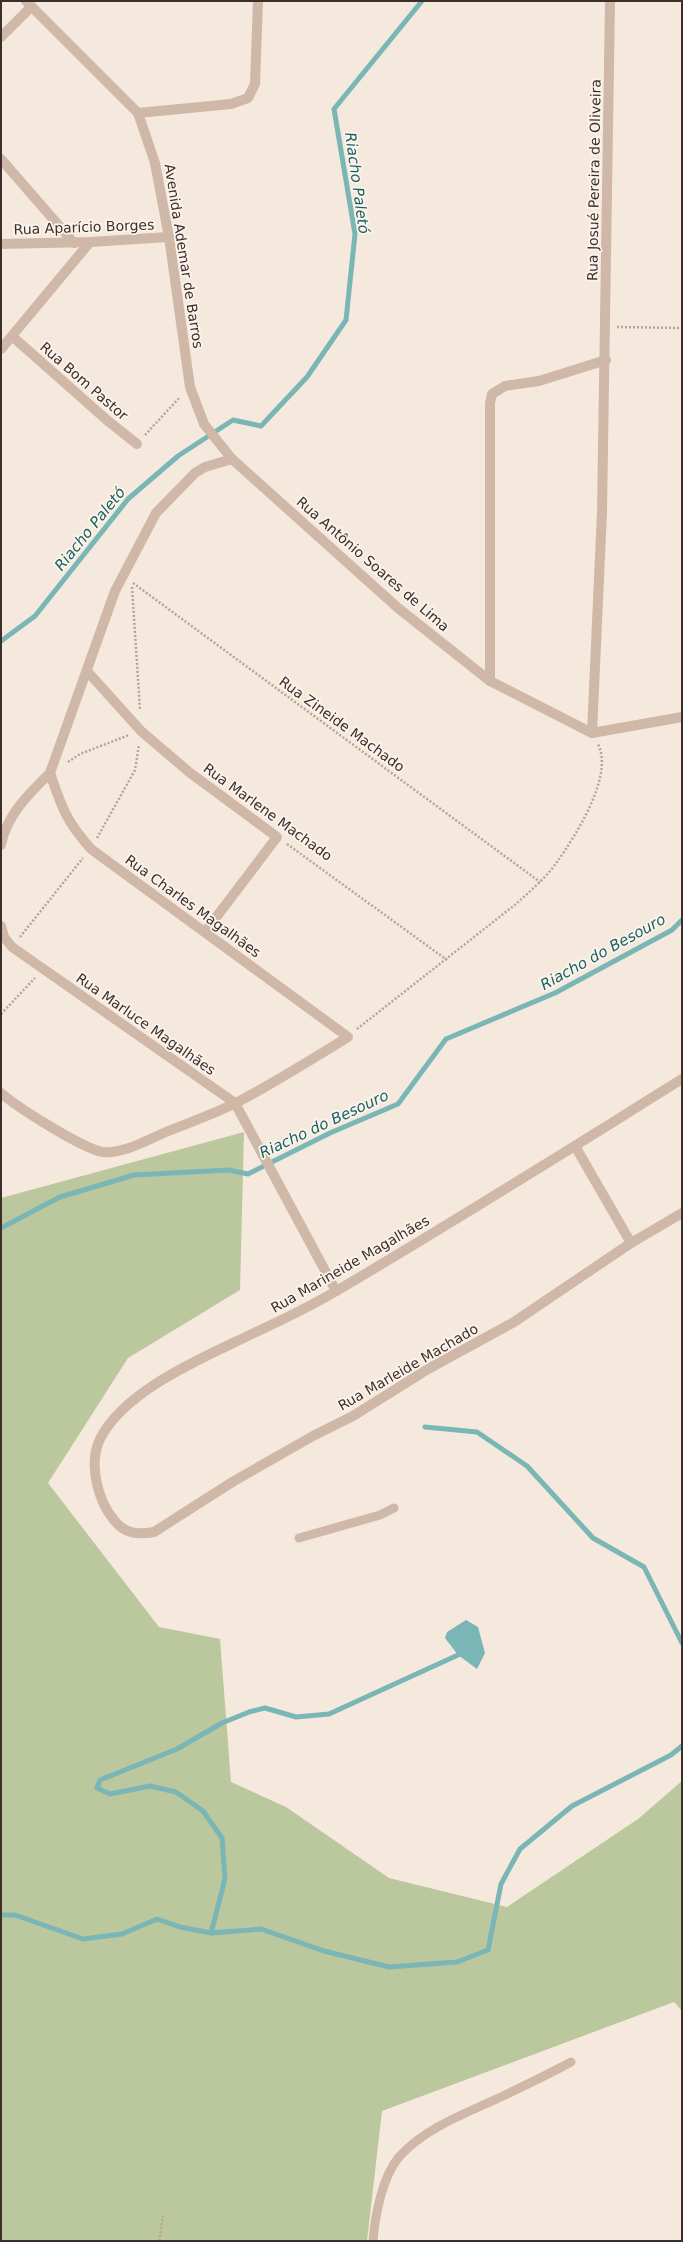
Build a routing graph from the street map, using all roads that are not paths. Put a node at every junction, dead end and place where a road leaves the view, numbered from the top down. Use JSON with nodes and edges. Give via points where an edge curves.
{"nodes":[{"id":1,"x":258,"y":1,"type":"edge"},
{"id":2,"x":610,"y":1,"type":"edge"},
{"id":3,"x":29,"y":4,"type":"edge"},
{"id":4,"x":1,"y":37,"type":"edge"},
{"id":5,"x":138,"y":113,"type":"junction"},
{"id":6,"x":1,"y":159,"type":"edge"},
{"id":7,"x":169,"y":237,"type":"junction"},
{"id":8,"x":74,"y":242,"type":"junction"},
{"id":9,"x":90,"y":242,"type":"junction"},
{"id":10,"x":1,"y":244,"type":"edge"},
{"id":11,"x":13,"y":337,"type":"junction"},
{"id":12,"x":1,"y":349,"type":"edge"},
{"id":13,"x":606,"y":360,"type":"junction"},
{"id":14,"x":214,"y":438,"type":"joint"},
{"id":15,"x":137,"y":444,"type":"road end"},
{"id":16,"x":232,"y":459,"type":"junction"},
{"id":17,"x":87,"y":671,"type":"junction"},
{"id":18,"x":490,"y":681,"type":"junction"},
{"id":19,"x":682,"y":717,"type":"edge"},
{"id":20,"x":592,"y":733,"type":"junction"},
{"id":21,"x":50,"y":773,"type":"junction"},
{"id":22,"x":1,"y":845,"type":"edge"},
{"id":23,"x":1,"y":926,"type":"edge"},
{"id":24,"x":205,"y":932,"type":"junction"},
{"id":25,"x":682,"y":1079,"type":"edge"},
{"id":26,"x":1,"y":1093,"type":"edge"},
{"id":27,"x":235,"y":1103,"type":"junction"},
{"id":28,"x":575,"y":1146,"type":"junction"},
{"id":29,"x":682,"y":1213,"type":"edge"},
{"id":30,"x":631,"y":1243,"type":"junction"},
{"id":31,"x":336,"y":1291,"type":"junction"},
{"id":32,"x":394,"y":1508,"type":"dead end"},
{"id":33,"x":143,"y":1534,"type":"joint"},
{"id":34,"x":299,"y":1538,"type":"dead end"},
{"id":35,"x":571,"y":2062,"type":"dead end"},
{"id":36,"x":373,"y":2241,"type":"edge"}],
"edges":[{"from":1,"to":5,"type":"street","via":[[255,84],[248,98],[231,104]]},
{"from":2,"to":13,"type":"street","name":"Rua Josué Pereira de Oliveira"},
{"from":3,"to":4,"type":"street"},
{"from":3,"to":5,"type":"street","name":"Avenida Ademar de Barros"},
{"from":5,"to":7,"type":"street","name":"Avenida Ademar de Barros","via":[[155,163]]},
{"from":6,"to":8,"type":"street"},
{"from":7,"to":9,"type":"street","name":"Rua Aparício Borges"},
{"from":7,"to":14,"type":"street","name":"Avenida Ademar de Barros","via":[[190,387],[205,426]]},
{"from":8,"to":9,"type":"street","name":"Rua Aparício Borges"},
{"from":8,"to":10,"type":"street","name":"Rua Aparício Borges"},
{"from":9,"to":11,"type":"street"},
{"from":11,"to":12,"type":"street"},
{"from":11,"to":15,"type":"street","name":"Rua Bom Pastor"},
{"from":13,"to":18,"type":"street","via":[[539,381],[505,386],[492,394]]},
{"from":13,"to":20,"type":"street","name":"Rua Josué Pereira de Oliveira"},
{"from":14,"to":16,"type":"street","name":"Rua Antônio Soares de Lima"},
{"from":16,"to":17,"type":"street","via":[[205,467],[195,473],[156,513],[115,591]]},
{"from":16,"to":18,"type":"street","name":"Rua Antônio Soares de Lima","via":[[398,608]]},
{"from":17,"to":21,"type":"street"},
{"from":17,"to":24,"type":"street","name":"Rua Marlene Machado","via":[[141,731],[189,772],[277,837]]},
{"from":18,"to":20,"type":"street","name":"Rua Antônio Soares de Lima"},
{"from":19,"to":20,"type":"street"},
{"from":21,"to":22,"type":"street","via":[[25,798],[3,836]]},
{"from":21,"to":24,"type":"street","name":"Rua Charles Magalhães","via":[[72,828],[91,848]]},
{"from":23,"to":27,"type":"street","name":"Rua Marluce Magalhães","via":[[12,947]]},
{"from":24,"to":27,"type":"street","name":"Rua Charles Magalhães","via":[[348,1037],[301,1067]]},
{"from":25,"to":28,"type":"street","name":"Rua Marineide Magalhães"},
{"from":26,"to":27,"type":"street","via":[[14,1105],[85,1146],[102,1152],[138,1145]]},
{"from":27,"to":31,"type":"street","name":"Rua Marluce Magalhães"},
{"from":28,"to":30,"type":"street"},
{"from":28,"to":31,"type":"street","name":"Rua Marineide Magalhães"},
{"from":29,"to":30,"type":"street","name":"Rua Marleide Machado"},
{"from":30,"to":33,"type":"street","name":"Rua Marleide Machado","via":[[514,1322],[241,1478],[154,1532]]},
{"from":31,"to":33,"type":"street","name":"Rua Marineide Magalhães","via":[[194,1362],[145,1391],[117,1417],[99,1440],[94,1468],[98,1492],[105,1510],[121,1528],[133,1534]]},
{"from":32,"to":34,"type":"lane","via":[[380,1515]]},
{"from":35,"to":36,"type":"lane","via":[[503,2096],[455,2116],[416,2142],[398,2158],[379,2202]]}]}
